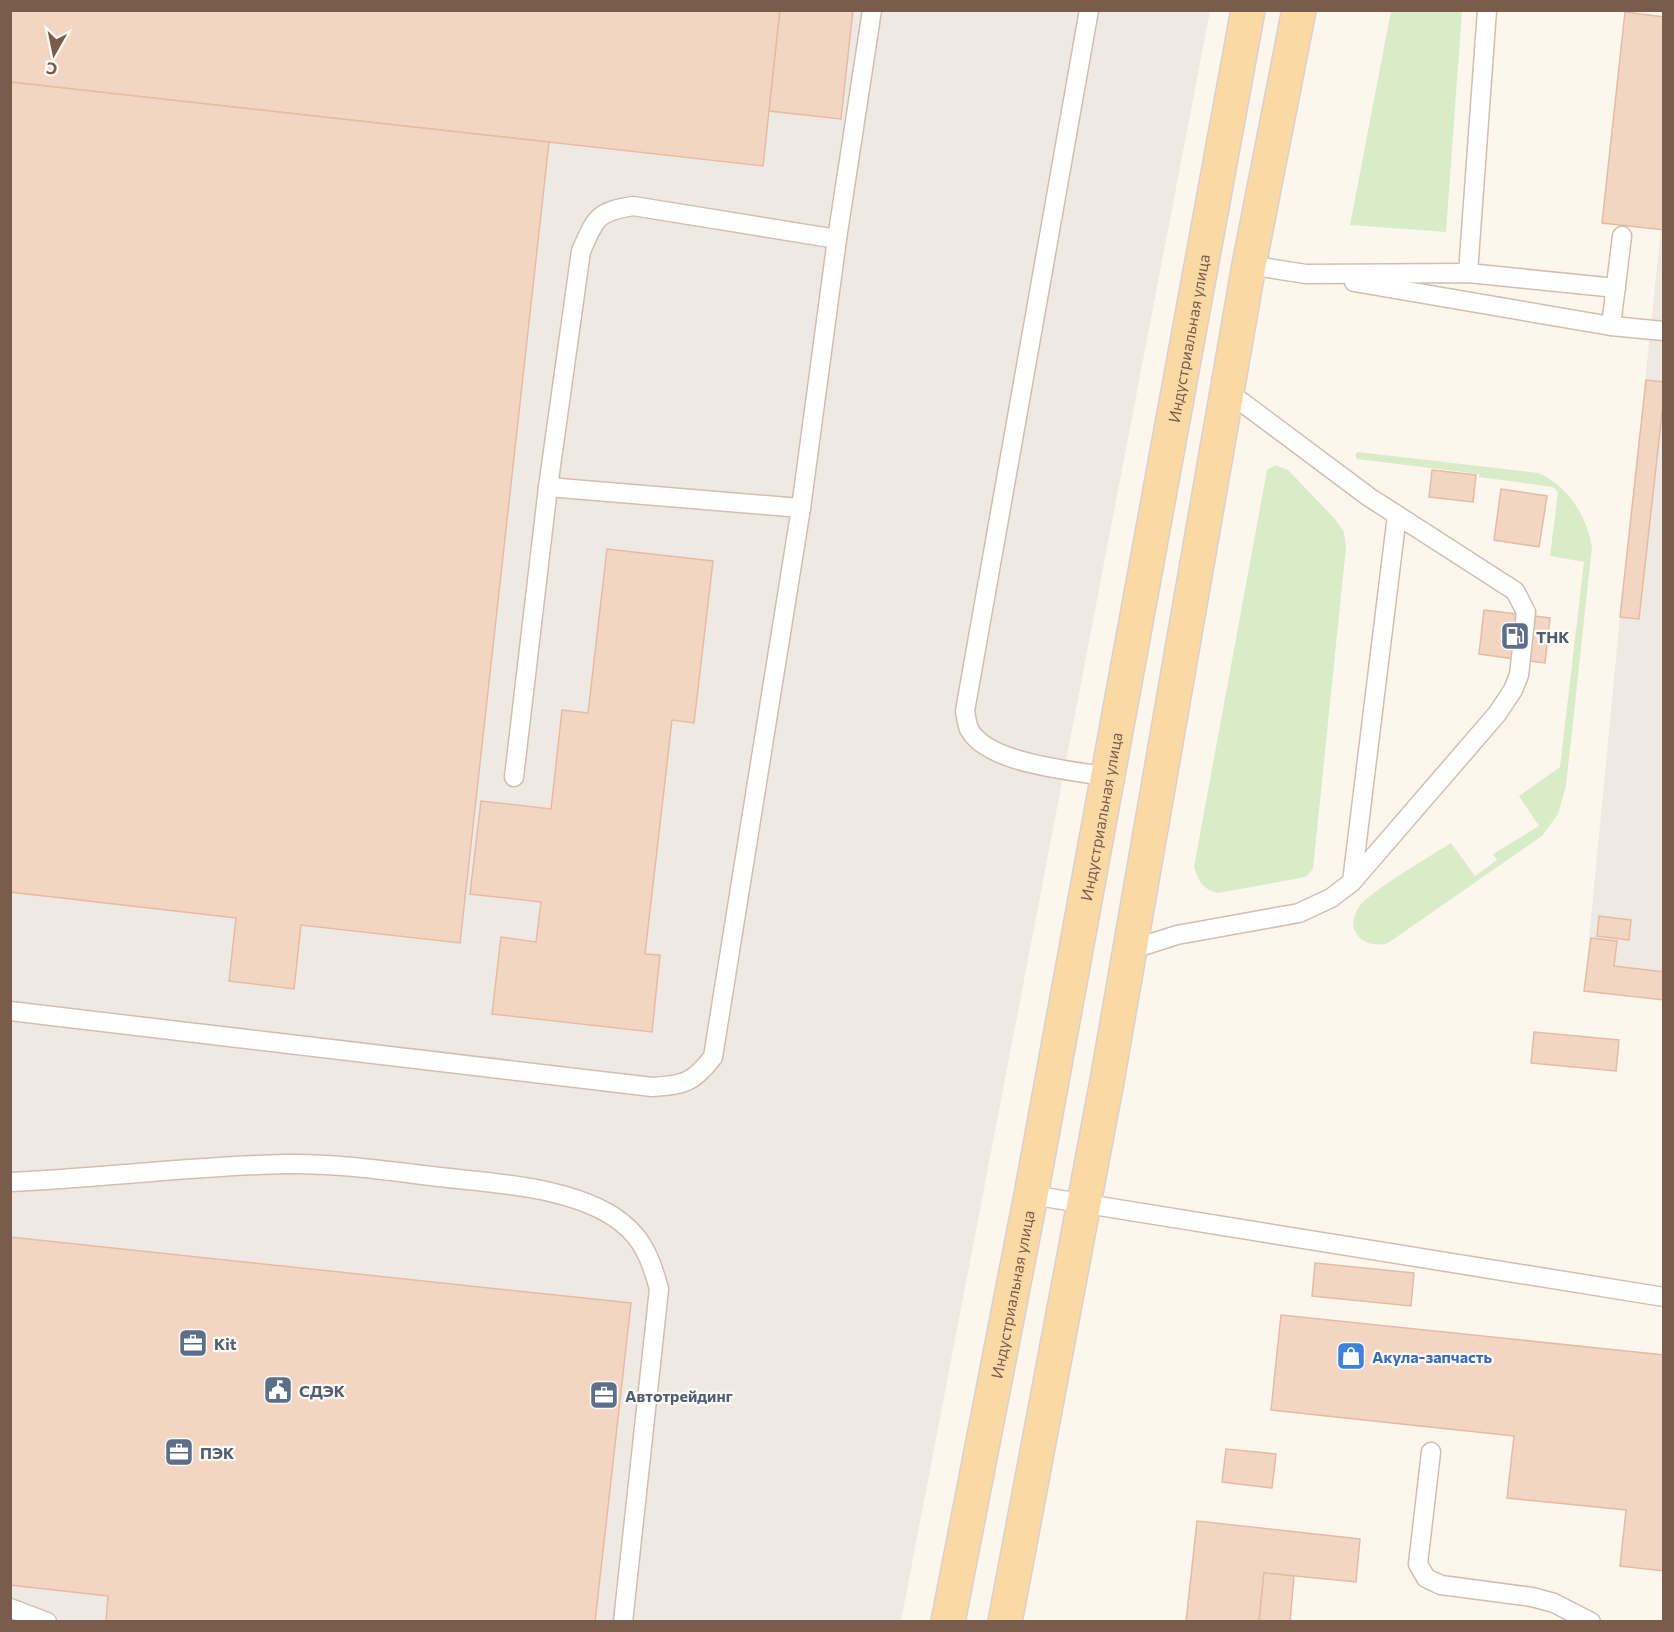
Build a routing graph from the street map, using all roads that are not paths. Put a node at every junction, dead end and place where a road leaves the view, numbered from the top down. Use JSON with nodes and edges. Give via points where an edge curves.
{"nodes":[{"id":1,"x":872,"y":10,"type":"edge"},
{"id":2,"x":1089,"y":10,"type":"edge"},
{"id":3,"x":1299,"y":10,"type":"edge"},
{"id":4,"x":1487,"y":10,"type":"edge"},
{"id":5,"x":1248,"y":11,"type":"edge"},
{"id":6,"x":1622,"y":236,"type":"dead end"},
{"id":7,"x":837,"y":239,"type":"junction"},
{"id":8,"x":1249,"y":265,"type":"junction"},
{"id":9,"x":1468,"y":273,"type":"junction"},
{"id":10,"x":1306,"y":274,"type":"junction"},
{"id":11,"x":1616,"y":288,"type":"junction"},
{"id":12,"x":1611,"y":326,"type":"junction"},
{"id":13,"x":1664,"y":331,"type":"edge"},
{"id":14,"x":1227,"y":391,"type":"junction"},
{"id":15,"x":549,"y":487,"type":"junction"},
{"id":16,"x":801,"y":508,"type":"junction"},
{"id":17,"x":1397,"y":514,"type":"junction"},
{"id":18,"x":514,"y":777,"type":"dead end"},
{"id":19,"x":1108,"y":777,"type":"junction"},
{"id":20,"x":1352,"y":882,"type":"junction"},
{"id":21,"x":1130,"y":950,"type":"junction"},
{"id":22,"x":10,"y":1011,"type":"edge"},
{"id":23,"x":10,"y":1182,"type":"edge"},
{"id":24,"x":1031,"y":1195,"type":"junction"},
{"id":25,"x":1084,"y":1203,"type":"junction"},
{"id":26,"x":1664,"y":1297,"type":"edge"},
{"id":27,"x":1431,"y":1452,"type":"dead end"},
{"id":28,"x":10,"y":1608,"type":"edge"},
{"id":29,"x":47,"y":1622,"type":"edge"},
{"id":30,"x":623,"y":1622,"type":"edge"},
{"id":31,"x":948,"y":1622,"type":"edge"},
{"id":32,"x":1005,"y":1622,"type":"edge"},
{"id":33,"x":1591,"y":1622,"type":"edge"}],
"edges":[{"from":1,"to":7,"type":"lane"},
{"from":2,"to":19,"type":"lane","via":[[965,711],[969,729],[983,746],[1004,756]]},
{"from":3,"to":8,"type":"main road"},
{"from":4,"to":9,"type":"lane"},
{"from":5,"to":19,"type":"main road","name":"Индустриальная улица"},
{"from":6,"to":11,"type":"lane"},
{"from":7,"to":15,"type":"lane","via":[[633,206],[608,210],[593,225],[581,251]]},
{"from":7,"to":16,"type":"lane"},
{"from":8,"to":10,"type":"lane"},
{"from":8,"to":14,"type":"main road"},
{"from":9,"to":10,"type":"lane"},
{"from":9,"to":11,"type":"lane"},
{"from":10,"to":12,"type":"lane"},
{"from":11,"to":12,"type":"lane"},
{"from":12,"to":13,"type":"lane"},
{"from":14,"to":17,"type":"lane"},
{"from":14,"to":21,"type":"main road"},
{"from":15,"to":16,"type":"lane"},
{"from":15,"to":18,"type":"lane"},
{"from":16,"to":22,"type":"lane","via":[[713,1057],[701,1073],[684,1085],[652,1087]]},
{"from":17,"to":20,"type":"lane"},
{"from":17,"to":20,"type":"lane","via":[[1515,591],[1526,612],[1513,690],[1497,714]]},
{"from":19,"to":24,"type":"main road","name":"Индустриальная улица"},
{"from":20,"to":21,"type":"lane","via":[[1299,913],[1177,935]]},
{"from":21,"to":25,"type":"main road"},
{"from":23,"to":30,"type":"lane","via":[[287,1164],[335,1167],[518,1185],[566,1196],[606,1213],[629,1229],[652,1261],[659,1289]]},
{"from":24,"to":25,"type":"lane"},
{"from":24,"to":31,"type":"main road","name":"Индустриальная улица"},
{"from":25,"to":26,"type":"lane"},
{"from":25,"to":32,"type":"main road"},
{"from":27,"to":33,"type":"lane","via":[[1418,1564],[1426,1578],[1442,1585],[1532,1597],[1554,1603]]},
{"from":28,"to":29,"type":"lane"}]}
